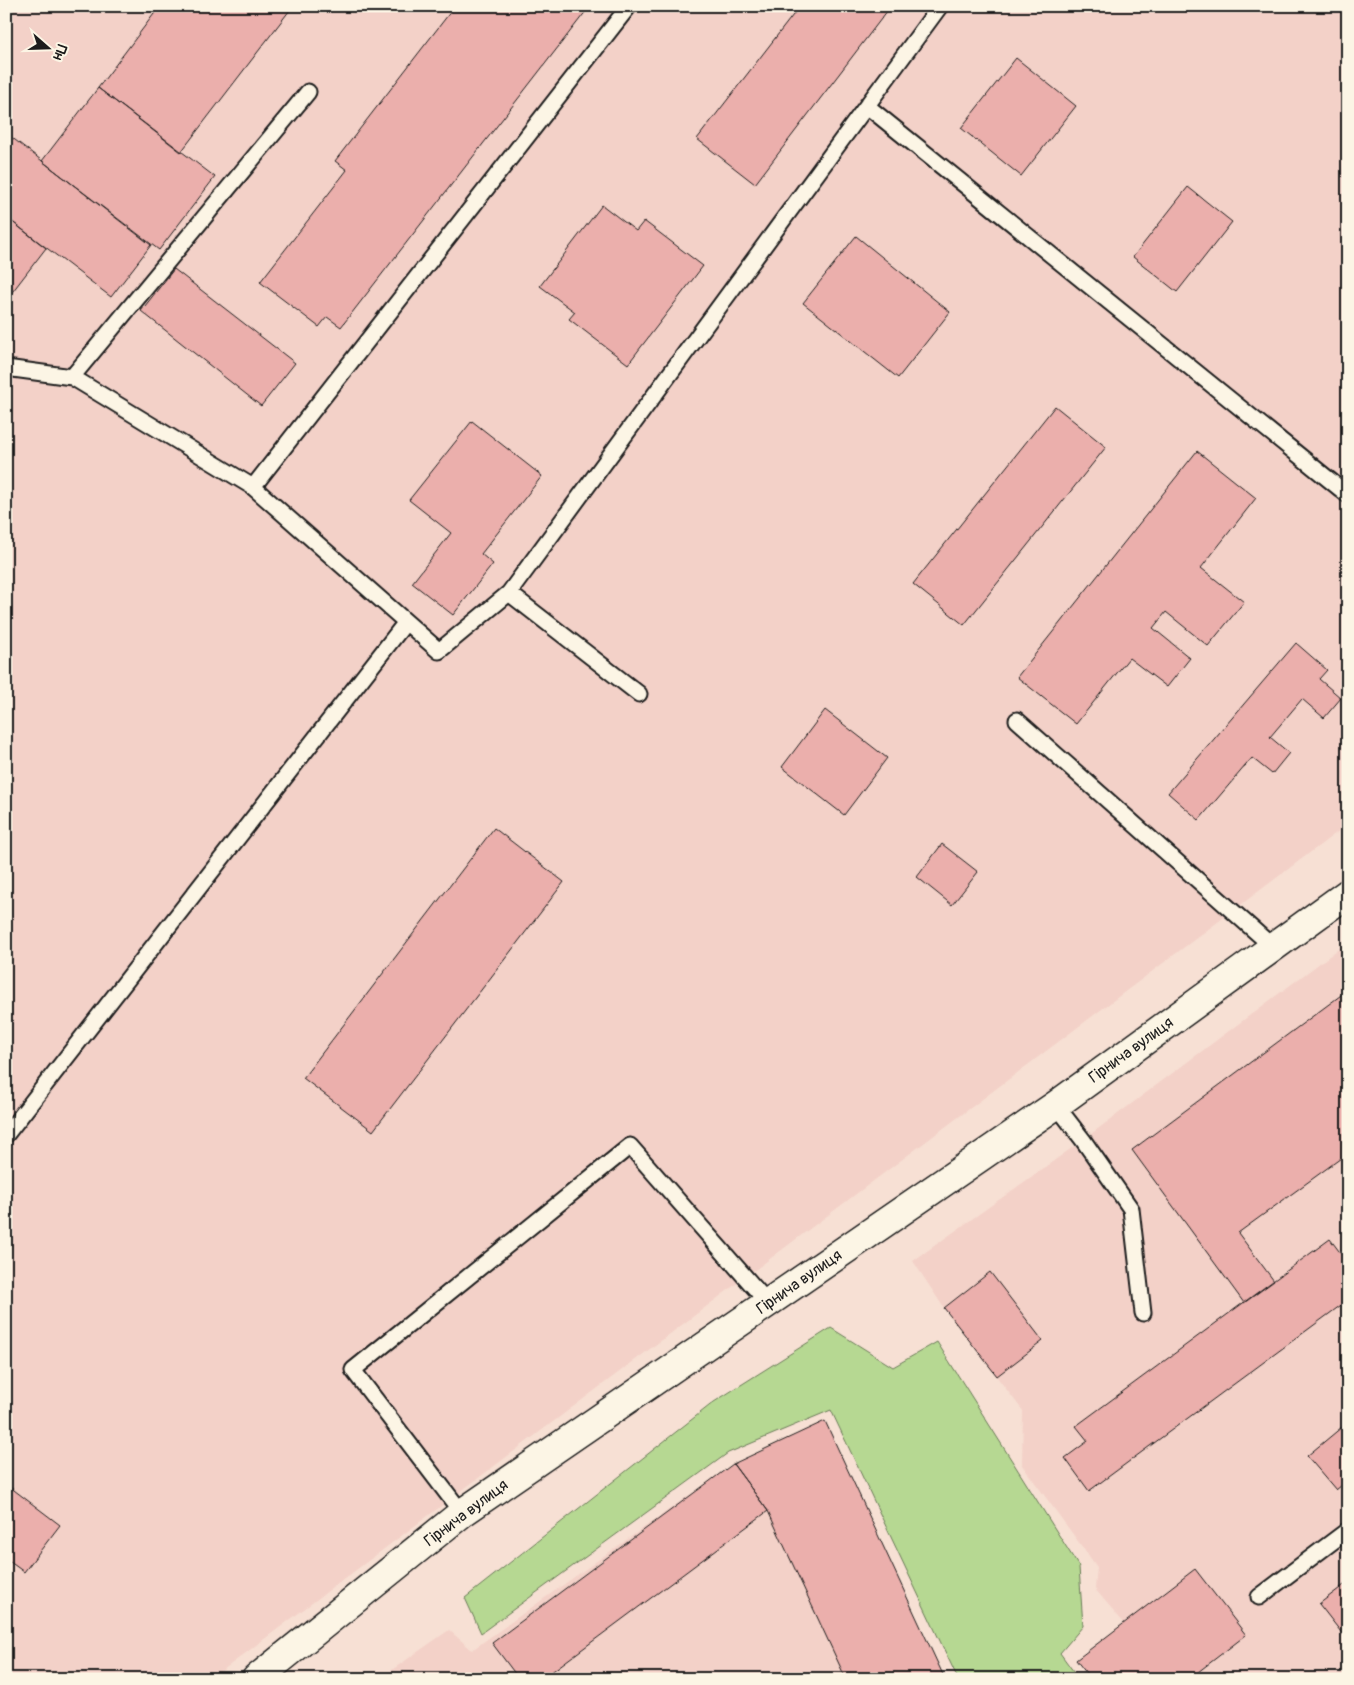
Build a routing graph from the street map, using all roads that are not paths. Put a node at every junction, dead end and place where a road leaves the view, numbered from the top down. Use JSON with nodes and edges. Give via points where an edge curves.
{"nodes":[{"id":1,"x":629,"y":6,"type":"edge"},
{"id":2,"x":940,"y":6,"type":"edge"},
{"id":3,"x":308,"y":92,"type":"dead end"},
{"id":4,"x":868,"y":106,"type":"junction"},
{"id":5,"x":6,"y":368,"type":"edge"},
{"id":6,"x":72,"y":376,"type":"junction"},
{"id":7,"x":254,"y":487,"type":"junction"},
{"id":8,"x":1348,"y":496,"type":"edge"},
{"id":9,"x":509,"y":593,"type":"junction"},
{"id":10,"x":406,"y":622,"type":"junction"},
{"id":11,"x":639,"y":694,"type":"dead end"},
{"id":12,"x":1017,"y":720,"type":"dead end"},
{"id":13,"x":1348,"y":893,"type":"edge"},
{"id":14,"x":1273,"y":947,"type":"junction"},
{"id":15,"x":1056,"y":1105,"type":"junction"},
{"id":16,"x":6,"y":1135,"type":"edge"},
{"id":17,"x":768,"y":1303,"type":"junction"},
{"id":18,"x":1143,"y":1313,"type":"dead end"},
{"id":19,"x":462,"y":1513,"type":"junction"},
{"id":20,"x":1348,"y":1530,"type":"edge"},
{"id":21,"x":1259,"y":1597,"type":"dead end"},
{"id":22,"x":256,"y":1679,"type":"edge"}],
"edges":[{"from":1,"to":7,"type":"lane"},
{"from":2,"to":4,"type":"lane"},
{"from":3,"to":6,"type":"lane"},
{"from":4,"to":8,"type":"lane"},
{"from":4,"to":9,"type":"lane"},
{"from":5,"to":6,"type":"lane"},
{"from":6,"to":7,"type":"lane"},
{"from":7,"to":10,"type":"lane"},
{"from":9,"to":10,"type":"lane","via":[[439,651]]},
{"from":9,"to":11,"type":"lane"},
{"from":10,"to":16,"type":"lane"},
{"from":12,"to":14,"type":"lane"},
{"from":13,"to":14,"type":"street","name":"Гірнича вулиця"},
{"from":14,"to":15,"type":"street","name":"Гірнича вулиця"},
{"from":15,"to":17,"type":"street","name":"Гірнича вулиця"},
{"from":15,"to":18,"type":"lane","via":[[1131,1209]]},
{"from":17,"to":19,"type":"street","name":"Гірнича вулиця"},
{"from":17,"to":19,"type":"lane","via":[[630,1146],[353,1370]]},
{"from":19,"to":22,"type":"street","name":"Гірнича вулиця"},
{"from":20,"to":21,"type":"lane"}]}
